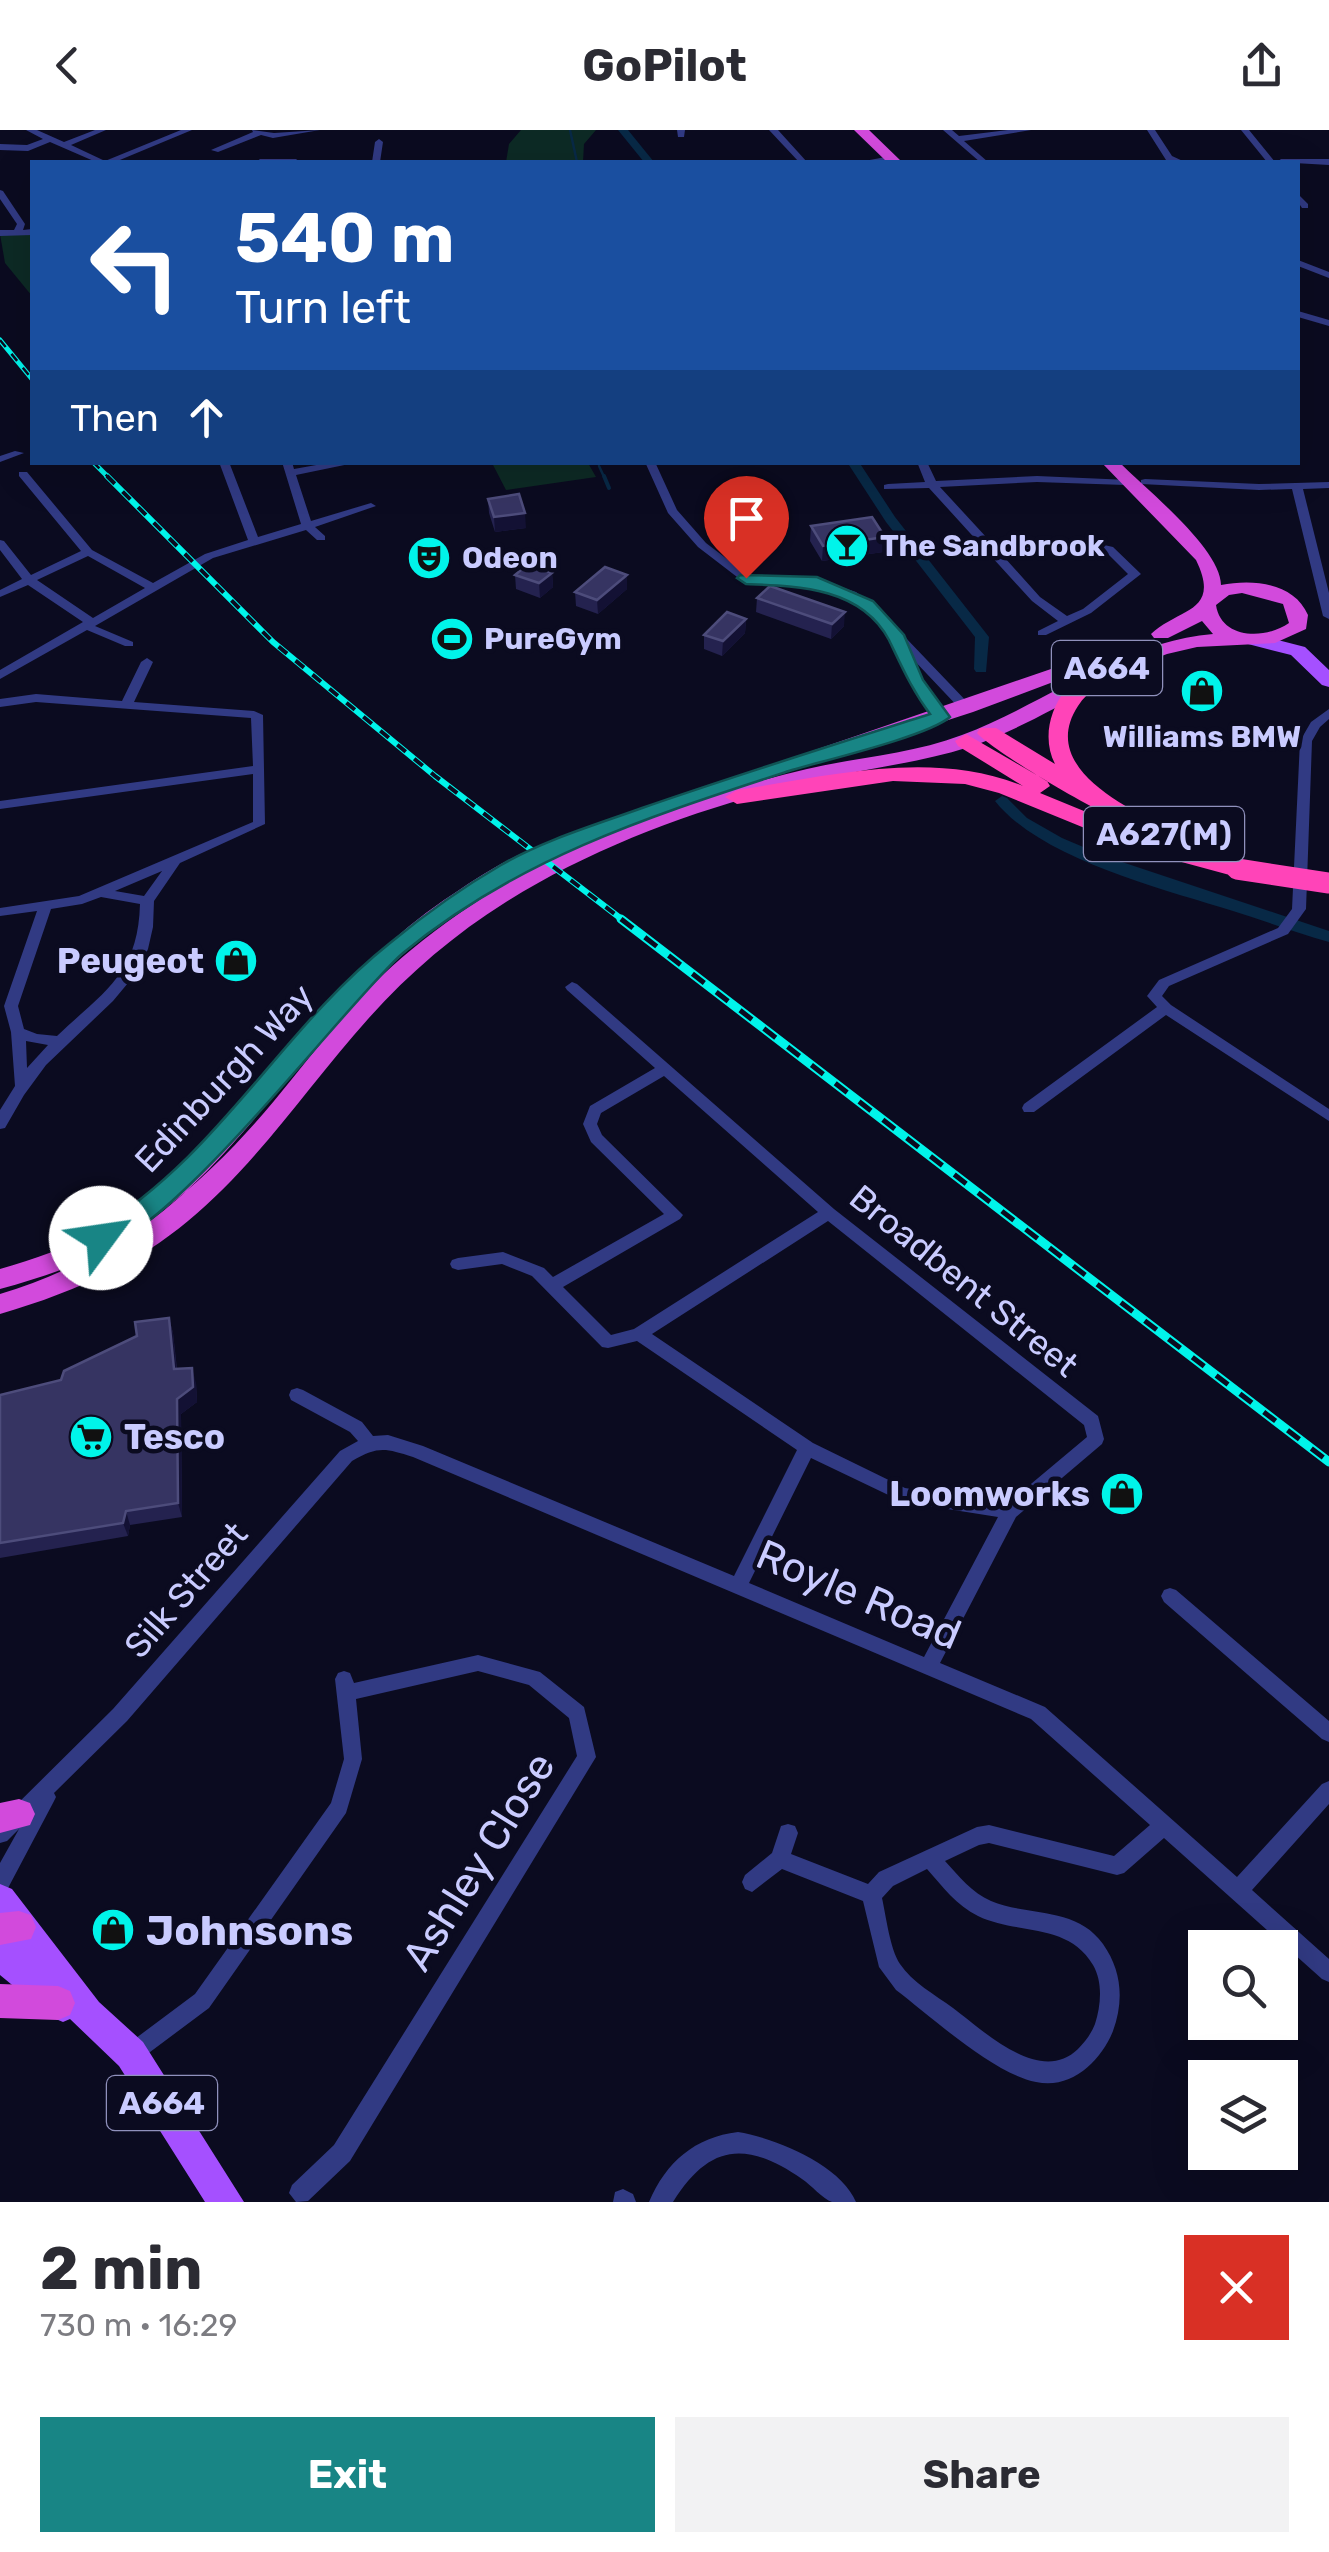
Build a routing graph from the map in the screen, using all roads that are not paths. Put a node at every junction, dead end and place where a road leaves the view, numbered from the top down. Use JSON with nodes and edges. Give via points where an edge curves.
{"nodes":[{"id":1,"x":30,"y":130,"type":"edge"},
{"id":2,"x":102,"y":130,"type":"edge"},
{"id":3,"x":188,"y":130,"type":"edge"},
{"id":4,"x":316,"y":130,"type":"edge"},
{"id":5,"x":773,"y":130,"type":"edge"},
{"id":6,"x":852,"y":130,"type":"edge"},
{"id":7,"x":861,"y":130,"type":"edge"},
{"id":8,"x":947,"y":130,"type":"edge"},
{"id":9,"x":1027,"y":130,"type":"edge"},
{"id":10,"x":1152,"y":130,"type":"edge"},
{"id":11,"x":1245,"y":130,"type":"edge"},
{"id":12,"x":258,"y":131,"type":"edge"},
{"id":13,"x":50,"y":139,"type":"junction"},
{"id":14,"x":960,"y":139,"type":"junction"},
{"id":15,"x":379,"y":142,"type":"dead end"},
{"id":16,"x":64,"y":145,"type":"junction"},
{"id":17,"x":0,"y":147,"type":"edge"},
{"id":18,"x":215,"y":150,"type":"dead end"},
{"id":19,"x":83,"y":157,"type":"junction"},
{"id":20,"x":73,"y":160,"type":"edge"},
{"id":21,"x":97,"y":160,"type":"edge"},
{"id":22,"x":111,"y":160,"type":"edge"},
{"id":23,"x":376,"y":160,"type":"edge"},
{"id":24,"x":800,"y":160,"type":"edge"},
{"id":25,"x":888,"y":160,"type":"edge"},
{"id":26,"x":888,"y":160,"type":"edge"},
{"id":27,"x":982,"y":160,"type":"edge"},
{"id":28,"x":1174,"y":160,"type":"edge"},
{"id":29,"x":1268,"y":160,"type":"edge"},
{"id":30,"x":1300,"y":162,"type":"edge"},
{"id":31,"x":1329,"y":162,"type":"edge"},
{"id":32,"x":0,"y":193,"type":"edge"},
{"id":33,"x":1300,"y":199,"type":"edge"},
{"id":34,"x":1305,"y":206,"type":"dead end"},
{"id":35,"x":18,"y":232,"type":"junction"},
{"id":36,"x":30,"y":232,"type":"edge"},
{"id":37,"x":0,"y":233,"type":"edge"},
{"id":38,"x":1300,"y":263,"type":"edge"},
{"id":39,"x":1329,"y":275,"type":"edge"},
{"id":40,"x":1300,"y":315,"type":"edge"},
{"id":41,"x":1329,"y":323,"type":"edge"},
{"id":42,"x":20,"y":453,"type":"dead end"},
{"id":43,"x":0,"y":459,"type":"edge"},
{"id":44,"x":225,"y":465,"type":"edge"},
{"id":45,"x":322,"y":465,"type":"edge"},
{"id":46,"x":652,"y":465,"type":"edge"},
{"id":47,"x":923,"y":465,"type":"edge"},
{"id":48,"x":289,"y":468,"type":"edge"},
{"id":49,"x":1127,"y":472,"type":"edge"},
{"id":50,"x":23,"y":474,"type":"dead end"},
{"id":51,"x":1145,"y":482,"type":"junction"},
{"id":52,"x":1329,"y":484,"type":"edge"},
{"id":53,"x":932,"y":485,"type":"junction"},
{"id":54,"x":1298,"y":486,"type":"junction"},
{"id":55,"x":888,"y":487,"type":"dead end"},
{"id":56,"x":371,"y":506,"type":"dead end"},
{"id":57,"x":307,"y":525,"type":"junction"},
{"id":58,"x":321,"y":538,"type":"dead end"},
{"id":59,"x":254,"y":542,"type":"junction"},
{"id":60,"x":0,"y":543,"type":"edge"},
{"id":61,"x":88,"y":552,"type":"junction"},
{"id":62,"x":998,"y":555,"type":"junction"},
{"id":63,"x":29,"y":580,"type":"junction"},
{"id":64,"x":150,"y":586,"type":"junction"},
{"id":65,"x":1242,"y":587,"type":"junction"},
{"id":66,"x":0,"y":594,"type":"edge"},
{"id":67,"x":1209,"y":604,"type":"junction"},
{"id":68,"x":1329,"y":616,"type":"edge"},
{"id":69,"x":1066,"y":620,"type":"junction"},
{"id":70,"x":87,"y":623,"type":"junction"},
{"id":71,"x":1299,"y":625,"type":"junction"},
{"id":72,"x":1042,"y":633,"type":"dead end"},
{"id":73,"x":895,"y":635,"type":"junction"},
{"id":74,"x":1246,"y":638,"type":"junction"},
{"id":75,"x":129,"y":644,"type":"dead end"},
{"id":76,"x":147,"y":662,"type":"dead end"},
{"id":77,"x":1329,"y":664,"type":"edge"},
{"id":78,"x":1107,"y":668,"type":"junction"},
{"id":79,"x":0,"y":675,"type":"edge"},
{"id":80,"x":938,"y":679,"type":"junction"},
{"id":81,"x":1329,"y":681,"type":"edge"},
{"id":82,"x":1010,"y":692,"type":"junction"},
{"id":83,"x":0,"y":703,"type":"edge"},
{"id":84,"x":127,"y":704,"type":"junction"},
{"id":85,"x":1329,"y":713,"type":"edge"},
{"id":86,"x":965,"y":725,"type":"junction"},
{"id":87,"x":259,"y":769,"type":"junction"},
{"id":88,"x":736,"y":797,"type":"junction"},
{"id":89,"x":1096,"y":799,"type":"junction"},
{"id":90,"x":0,"y":805,"type":"edge"},
{"id":91,"x":1126,"y":837,"type":"junction"},
{"id":92,"x":1238,"y":862,"type":"junction"},
{"id":93,"x":174,"y":863,"type":"junction"},
{"id":94,"x":1329,"y":867,"type":"edge"},
{"id":95,"x":1329,"y":883,"type":"edge"},
{"id":96,"x":100,"y":892,"type":"junction"},
{"id":97,"x":148,"y":900,"type":"junction"},
{"id":98,"x":46,"y":905,"type":"junction"},
{"id":99,"x":0,"y":912,"type":"edge"},
{"id":100,"x":572,"y":986,"type":"dead end"},
{"id":101,"x":1166,"y":1008,"type":"junction"},
{"id":102,"x":18,"y":1032,"type":"junction"},
{"id":103,"x":60,"y":1041,"type":"junction"},
{"id":104,"x":665,"y":1069,"type":"junction"},
{"id":105,"x":20,"y":1084,"type":"junction"},
{"id":106,"x":1030,"y":1108,"type":"dead end"},
{"id":107,"x":1329,"y":1116,"type":"edge"},
{"id":108,"x":0,"y":1124,"type":"edge"},
{"id":109,"x":829,"y":1213,"type":"junction"},
{"id":110,"x":458,"y":1264,"type":"dead end"},
{"id":111,"x":84,"y":1274,"type":"junction"},
{"id":112,"x":0,"y":1279,"type":"edge"},
{"id":113,"x":552,"y":1285,"type":"junction"},
{"id":114,"x":40,"y":1293,"type":"junction"},
{"id":115,"x":0,"y":1301,"type":"edge"},
{"id":116,"x":0,"y":1312,"type":"edge"},
{"id":117,"x":639,"y":1334,"type":"junction"},
{"id":118,"x":297,"y":1395,"type":"dead end"},
{"id":119,"x":369,"y":1442,"type":"junction"},
{"id":120,"x":807,"y":1448,"type":"junction"},
{"id":121,"x":1010,"y":1512,"type":"junction"},
{"id":122,"x":739,"y":1584,"type":"junction"},
{"id":123,"x":1170,"y":1596,"type":"dead end"},
{"id":124,"x":930,"y":1664,"type":"junction"},
{"id":125,"x":1329,"y":1733,"type":"edge"},
{"id":126,"x":53,"y":1785,"type":"junction"},
{"id":127,"x":1329,"y":1790,"type":"edge"},
{"id":128,"x":6,"y":1822,"type":"edge"},
{"id":129,"x":1164,"y":1825,"type":"junction"},
{"id":130,"x":788,"y":1833,"type":"dead end"},
{"id":131,"x":930,"y":1857,"type":"junction"},
{"id":132,"x":780,"y":1859,"type":"junction"},
{"id":133,"x":752,"y":1882,"type":"dead end"},
{"id":134,"x":0,"y":1883,"type":"edge"},
{"id":135,"x":1236,"y":1892,"type":"junction"},
{"id":136,"x":871,"y":1895,"type":"junction"},
{"id":137,"x":5,"y":1927,"type":"edge"},
{"id":138,"x":1329,"y":1972,"type":"edge"},
{"id":139,"x":0,"y":2001,"type":"edge"},
{"id":140,"x":72,"y":2008,"type":"junction"},
{"id":141,"x":130,"y":2054,"type":"junction"},
{"id":142,"x":300,"y":2193,"type":"dead end"},
{"id":143,"x":226,"y":2202,"type":"edge"},
{"id":144,"x":660,"y":2202,"type":"edge"},
{"id":145,"x":845,"y":2202,"type":"edge"}],
"edges":[{"from":1,"to":13,"type":"street"},
{"from":2,"to":16,"type":"street"},
{"from":3,"to":22,"type":"street"},
{"from":4,"to":12,"type":"street","via":[[273,136]]},
{"from":5,"to":24,"type":"street"},
{"from":6,"to":25,"type":"highway"},
{"from":7,"to":26,"type":"highway"},
{"from":8,"to":14,"type":"street"},
{"from":9,"to":14,"type":"street"},
{"from":10,"to":28,"type":"street"},
{"from":11,"to":29,"type":"street"},
{"from":12,"to":18,"type":"street"},
{"from":13,"to":16,"type":"street"},
{"from":13,"to":17,"type":"street","via":[[28,148]]},
{"from":14,"to":27,"type":"street"},
{"from":15,"to":23,"type":"street"},
{"from":16,"to":19,"type":"street"},
{"from":19,"to":20,"type":"street"},
{"from":19,"to":21,"type":"street"},
{"from":30,"to":31,"type":"street"},
{"from":32,"to":35,"type":"street","via":[[21,224]]},
{"from":33,"to":34,"type":"street"},
{"from":35,"to":36,"type":"street"},
{"from":35,"to":37,"type":"street"},
{"from":38,"to":39,"type":"street"},
{"from":40,"to":41,"type":"street"},
{"from":42,"to":43,"type":"street"},
{"from":44,"to":59,"type":"street"},
{"from":45,"to":48,"type":"street"},
{"from":46,"to":73,"type":"street","via":[[685,530],[746,578],[836,588],[866,604]]},
{"from":47,"to":53,"type":"street"},
{"from":48,"to":57,"type":"street"},
{"from":49,"to":51,"type":"highway"},
{"from":49,"to":53,"type":"street"},
{"from":49,"to":67,"type":"highway","via":[[1204,558],[1212,574]]},
{"from":50,"to":61,"type":"street"},
{"from":51,"to":54,"type":"street"},
{"from":51,"to":65,"type":"highway"},
{"from":52,"to":54,"type":"street"},
{"from":53,"to":55,"type":"street"},
{"from":53,"to":62,"type":"street"},
{"from":54,"to":68,"type":"street"},
{"from":56,"to":57,"type":"street"},
{"from":57,"to":58,"type":"street"},
{"from":57,"to":59,"type":"street"},
{"from":59,"to":64,"type":"street","via":[[208,556]]},
{"from":60,"to":63,"type":"street"},
{"from":61,"to":63,"type":"street"},
{"from":61,"to":64,"type":"street"},
{"from":62,"to":69,"type":"street","via":[[1036,599]]},
{"from":62,"to":69,"type":"street","via":[[1082,543],[1109,548],[1135,574]]},
{"from":63,"to":66,"type":"street"},
{"from":63,"to":70,"type":"street"},
{"from":64,"to":70,"type":"street"},
{"from":65,"to":67,"type":"highway","name":"Edinburgh Way"},
{"from":65,"to":71,"type":"highway","via":[[1288,599]]},
{"from":67,"to":74,"type":"highway","via":[[1213,624]]},
{"from":67,"to":82,"type":"highway","name":"Edinburgh Way","number":"A664","via":[[1184,626]]},
{"from":69,"to":72,"type":"street"},
{"from":70,"to":75,"type":"street"},
{"from":70,"to":79,"type":"street"},
{"from":71,"to":74,"type":"highway","via":[[1280,638]]},
{"from":71,"to":77,"type":"main road"},
{"from":73,"to":80,"type":"street"},
{"from":73,"to":86,"type":"street","via":[[914,681]]},
{"from":74,"to":78,"type":"highway","number":"A664","via":[[1202,638]]},
{"from":74,"to":81,"type":"main road","number":"A664","via":[[1298,652]]},
{"from":76,"to":84,"type":"street"},
{"from":78,"to":86,"type":"highway","number":"A664","via":[[1057,694]]},
{"from":78,"to":89,"type":"highway","number":"A627(M)","via":[[1070,697],[1057,736],[1066,765]]},
{"from":80,"to":82,"type":"street","via":[[973,695]]},
{"from":80,"to":86,"type":"street"},
{"from":82,"to":86,"type":"highway","name":"Edinburgh Way","number":"A664"},
{"from":83,"to":84,"type":"street","via":[[36,698]]},
{"from":84,"to":87,"type":"street","via":[[247,712],[258,718]]},
{"from":85,"to":101,"type":"street","via":[[1306,741],[1299,909],[1283,930],[1158,987],[1154,996]]},
{"from":86,"to":88,"type":"highway","name":"Edinburgh Way","number":"A664","via":[[899,761],[806,776]]},
{"from":86,"to":89,"type":"highway","number":"A627(M)"},
{"from":86,"to":91,"type":"highway","number":"A627(M)"},
{"from":86,"to":112,"type":"highway","name":"Edinburgh Way","number":"A664","via":[[794,764],[590,833],[510,869],[396,948],[221,1142],[146,1212],[81,1250]]},
{"from":87,"to":90,"type":"street"},
{"from":87,"to":93,"type":"street","via":[[258,826]]},
{"from":88,"to":91,"type":"highway","number":"A627(M)","via":[[854,778],[943,774],[1006,788]]},
{"from":88,"to":111,"type":"highway","name":"Edinburgh Way","number":"A664","via":[[546,868],[456,925],[369,1001],[199,1198]]},
{"from":89,"to":92,"type":"highway","number":"A627(M)","via":[[1153,830]]},
{"from":91,"to":92,"type":"highway","number":"A627(M)"},
{"from":92,"to":94,"type":"highway","number":"A627(M)"},
{"from":92,"to":95,"type":"highway","number":"A627(M)","bridge":true},
{"from":93,"to":96,"type":"street"},
{"from":93,"to":97,"type":"street"},
{"from":96,"to":97,"type":"street"},
{"from":96,"to":98,"type":"street"},
{"from":97,"to":103,"type":"street","via":[[149,929],[137,962],[105,1004]]},
{"from":98,"to":99,"type":"street"},
{"from":98,"to":102,"type":"street","via":[[11,1006]]},
{"from":100,"to":104,"type":"street","name":"Broadbent Street"},
{"from":101,"to":106,"type":"street"},
{"from":101,"to":107,"type":"street"},
{"from":102,"to":103,"type":"street"},
{"from":102,"to":105,"type":"street"},
{"from":103,"to":105,"type":"street"},
{"from":104,"to":109,"type":"street","name":"Broadbent Street"},
{"from":104,"to":113,"type":"street","via":[[595,1110],[590,1124],[596,1138],[675,1216]]},
{"from":105,"to":108,"type":"street"},
{"from":109,"to":117,"type":"street"},
{"from":109,"to":121,"type":"street","name":"Broadbent Street","via":[[1092,1421],[1096,1440]]},
{"from":110,"to":113,"type":"street","via":[[502,1258]]},
{"from":111,"to":114,"type":"highway","name":"Edinburgh Way","number":"A664"},
{"from":111,"to":115,"type":"highway","name":"Edinburgh Way","number":"A664"},
{"from":113,"to":117,"type":"street","via":[[608,1342]]},
{"from":114,"to":115,"type":"highway","name":"Edinburgh Way","number":"A664"},
{"from":114,"to":116,"type":"highway","number":"A664"},
{"from":117,"to":120,"type":"street"},
{"from":118,"to":119,"type":"street","name":"Royle Road","via":[[356,1427]]},
{"from":119,"to":122,"type":"street","name":"Royle Road","via":[[400,1444],[498,1477]]},
{"from":119,"to":126,"type":"street","name":"Silk Street","via":[[346,1456]]},
{"from":120,"to":121,"type":"street","via":[[904,1495]]},
{"from":120,"to":122,"type":"street"},
{"from":121,"to":124,"type":"street","name":"Broadbent Street"},
{"from":122,"to":124,"type":"street","name":"Royle Road"},
{"from":123,"to":125,"type":"street"},
{"from":124,"to":129,"type":"street","name":"Royle Road","via":[[1038,1713]]},
{"from":126,"to":128,"type":"street","name":"Silk Street"},
{"from":126,"to":134,"type":"street","name":"Silk Street"},
{"from":127,"to":135,"type":"street"},
{"from":129,"to":131,"type":"street","via":[[1116,1866],[989,1834]]},
{"from":129,"to":135,"type":"street","name":"Royle Road"},
{"from":130,"to":132,"type":"street"},
{"from":131,"to":136,"type":"street","via":[[886,1879]]},
{"from":131,"to":136,"type":"street","via":[[982,1908],[1059,1925],[1092,1947],[1108,1972],[1112,1995],[1103,2032],[1076,2066],[1052,2073],[1024,2067],[903,1983],[889,1968]]},
{"from":132,"to":133,"type":"street"},
{"from":132,"to":136,"type":"street"},
{"from":135,"to":138,"type":"street","name":"Royle Road"},
{"from":137,"to":140,"type":"main road","number":"A664"},
{"from":139,"to":140,"type":"highway"},
{"from":140,"to":141,"type":"main road","number":"A664"},
{"from":141,"to":142,"type":"street","name":"Ashley Close","via":[[187,2015],[214,1986],[339,1807],[354,1759],[345,1686],[478,1663],[534,1678],[577,1713],[586,1757],[342,2153]]},
{"from":141,"to":143,"type":"main road","number":"A664"},
{"from":144,"to":145,"type":"street","via":[[698,2154],[742,2144],[792,2159]]}]}
